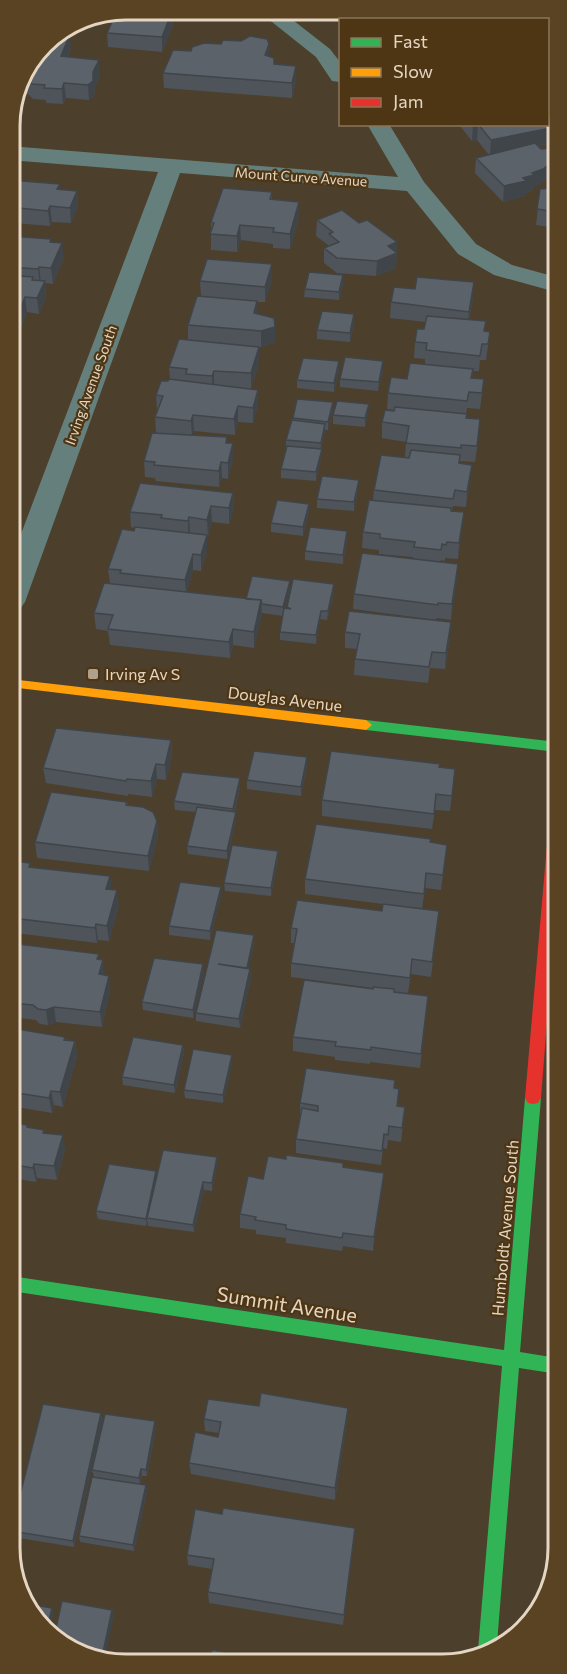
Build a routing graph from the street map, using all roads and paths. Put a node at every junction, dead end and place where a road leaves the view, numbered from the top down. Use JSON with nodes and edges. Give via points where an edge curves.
{"nodes":[{"id":1,"x":280,"y":20,"type":"edge"},
{"id":2,"x":339,"y":75,"type":"edge"},
{"id":3,"x":379,"y":126,"type":"edge"},
{"id":4,"x":20,"y":154,"type":"edge"},
{"id":5,"x":171,"y":167,"type":"junction"},
{"id":6,"x":414,"y":185,"type":"junction"},
{"id":7,"x":548,"y":283,"type":"edge"},
{"id":8,"x":20,"y":576,"type":"edge"},
{"id":9,"x":20,"y":684,"type":"edge"},
{"id":10,"x":548,"y":746,"type":"edge"},
{"id":11,"x":547,"y":924,"type":"edge"},
{"id":12,"x":19,"y":1284,"type":"edge"},
{"id":13,"x":511,"y":1358,"type":"junction"},
{"id":14,"x":547,"y":1364,"type":"edge"},
{"id":15,"x":488,"y":1643,"type":"edge"}],
"edges":[{"from":1,"to":2,"type":"street","via":[[323,52]]},
{"from":3,"to":6,"type":"street"},
{"from":4,"to":5,"type":"street","name":"Mount Curve Avenue"},
{"from":5,"to":6,"type":"street","name":"Mount Curve Avenue"},
{"from":5,"to":8,"type":"street","name":"Irving Avenue South"},
{"from":6,"to":7,"type":"street","via":[[467,249],[502,270]]},
{"from":9,"to":10,"type":"street","name":"Douglas Avenue"},
{"from":11,"to":13,"type":"street","name":"Humboldt Avenue South"},
{"from":12,"to":13,"type":"street","name":"Summit Avenue"},
{"from":13,"to":14,"type":"street","name":"Summit Avenue"},
{"from":13,"to":15,"type":"street","name":"Humboldt Avenue South"}]}
